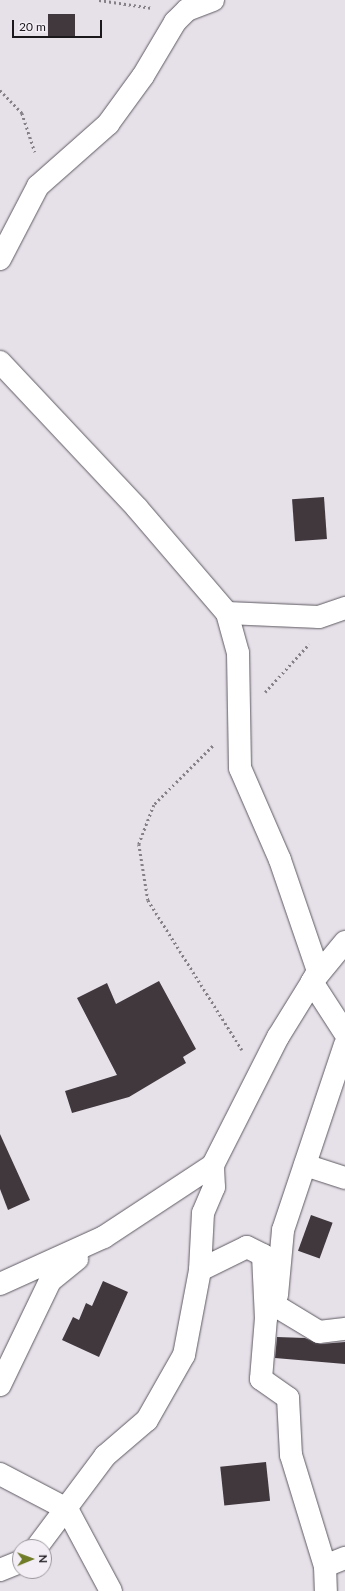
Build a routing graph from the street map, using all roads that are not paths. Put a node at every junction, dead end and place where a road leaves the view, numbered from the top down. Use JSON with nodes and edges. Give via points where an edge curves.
{"nodes":[{"id":1,"x":213,"y":0,"type":"edge"},
{"id":2,"x":0,"y":259,"type":"edge"},
{"id":3,"x":0,"y":362,"type":"edge"},
{"id":4,"x":342,"y":610,"type":"edge"},
{"id":5,"x":227,"y":613,"type":"junction"},
{"id":6,"x":345,"y":942,"type":"edge"},
{"id":7,"x":312,"y":982,"type":"junction"},
{"id":8,"x":345,"y":1033,"type":"edge"},
{"id":9,"x":345,"y":1045,"type":"edge"},
{"id":10,"x":213,"y":1165,"type":"junction"},
{"id":11,"x":305,"y":1165,"type":"junction"},
{"id":12,"x":345,"y":1178,"type":"edge"},
{"id":13,"x":104,"y":1237,"type":"junction"},
{"id":14,"x":200,"y":1270,"type":"junction"},
{"id":15,"x":0,"y":1284,"type":"edge"},
{"id":16,"x":271,"y":1312,"type":"junction"},
{"id":17,"x":345,"y":1330,"type":"edge"},
{"id":18,"x":0,"y":1385,"type":"edge"},
{"id":19,"x":0,"y":1474,"type":"edge"},
{"id":20,"x":67,"y":1509,"type":"junction"},
{"id":21,"x":43,"y":1539,"type":"edge"},
{"id":22,"x":345,"y":1558,"type":"edge"},
{"id":23,"x":12,"y":1565,"type":"edge"},
{"id":24,"x":325,"y":1566,"type":"junction"},
{"id":25,"x":0,"y":1570,"type":"edge"},
{"id":26,"x":111,"y":1591,"type":"edge"},
{"id":27,"x":326,"y":1591,"type":"edge"}],
"edges":[{"from":1,"to":2,"type":"street","via":[[187,10],[175,22],[143,76],[108,124],[38,186]]},
{"from":3,"to":5,"type":"street","via":[[137,508]]},
{"from":4,"to":5,"type":"street","via":[[319,617]]},
{"from":5,"to":7,"type":"street","via":[[238,653],[240,768],[280,860],[318,971]]},
{"from":6,"to":7,"type":"street"},
{"from":7,"to":8,"type":"street"},
{"from":7,"to":10,"type":"street","via":[[257,1075]]},
{"from":9,"to":11,"type":"street"},
{"from":10,"to":13,"type":"street"},
{"from":10,"to":14,"type":"street","via":[[214,1187],[203,1212]]},
{"from":11,"to":12,"type":"street"},
{"from":11,"to":16,"type":"street","via":[[283,1230]]},
{"from":13,"to":15,"type":"street"},
{"from":13,"to":18,"type":"street","via":[[50,1281]]},
{"from":14,"to":16,"type":"street","via":[[247,1247],[263,1255]]},
{"from":14,"to":20,"type":"street","via":[[184,1355],[147,1420],[105,1456]]},
{"from":16,"to":17,"type":"street","via":[[319,1332]]},
{"from":16,"to":24,"type":"street","via":[[261,1379],[288,1398],[291,1455]]},
{"from":19,"to":20,"type":"street"},
{"from":20,"to":21,"type":"street"},
{"from":20,"to":26,"type":"street"},
{"from":22,"to":24,"type":"street"},
{"from":23,"to":25,"type":"street"},
{"from":24,"to":27,"type":"street"}]}
